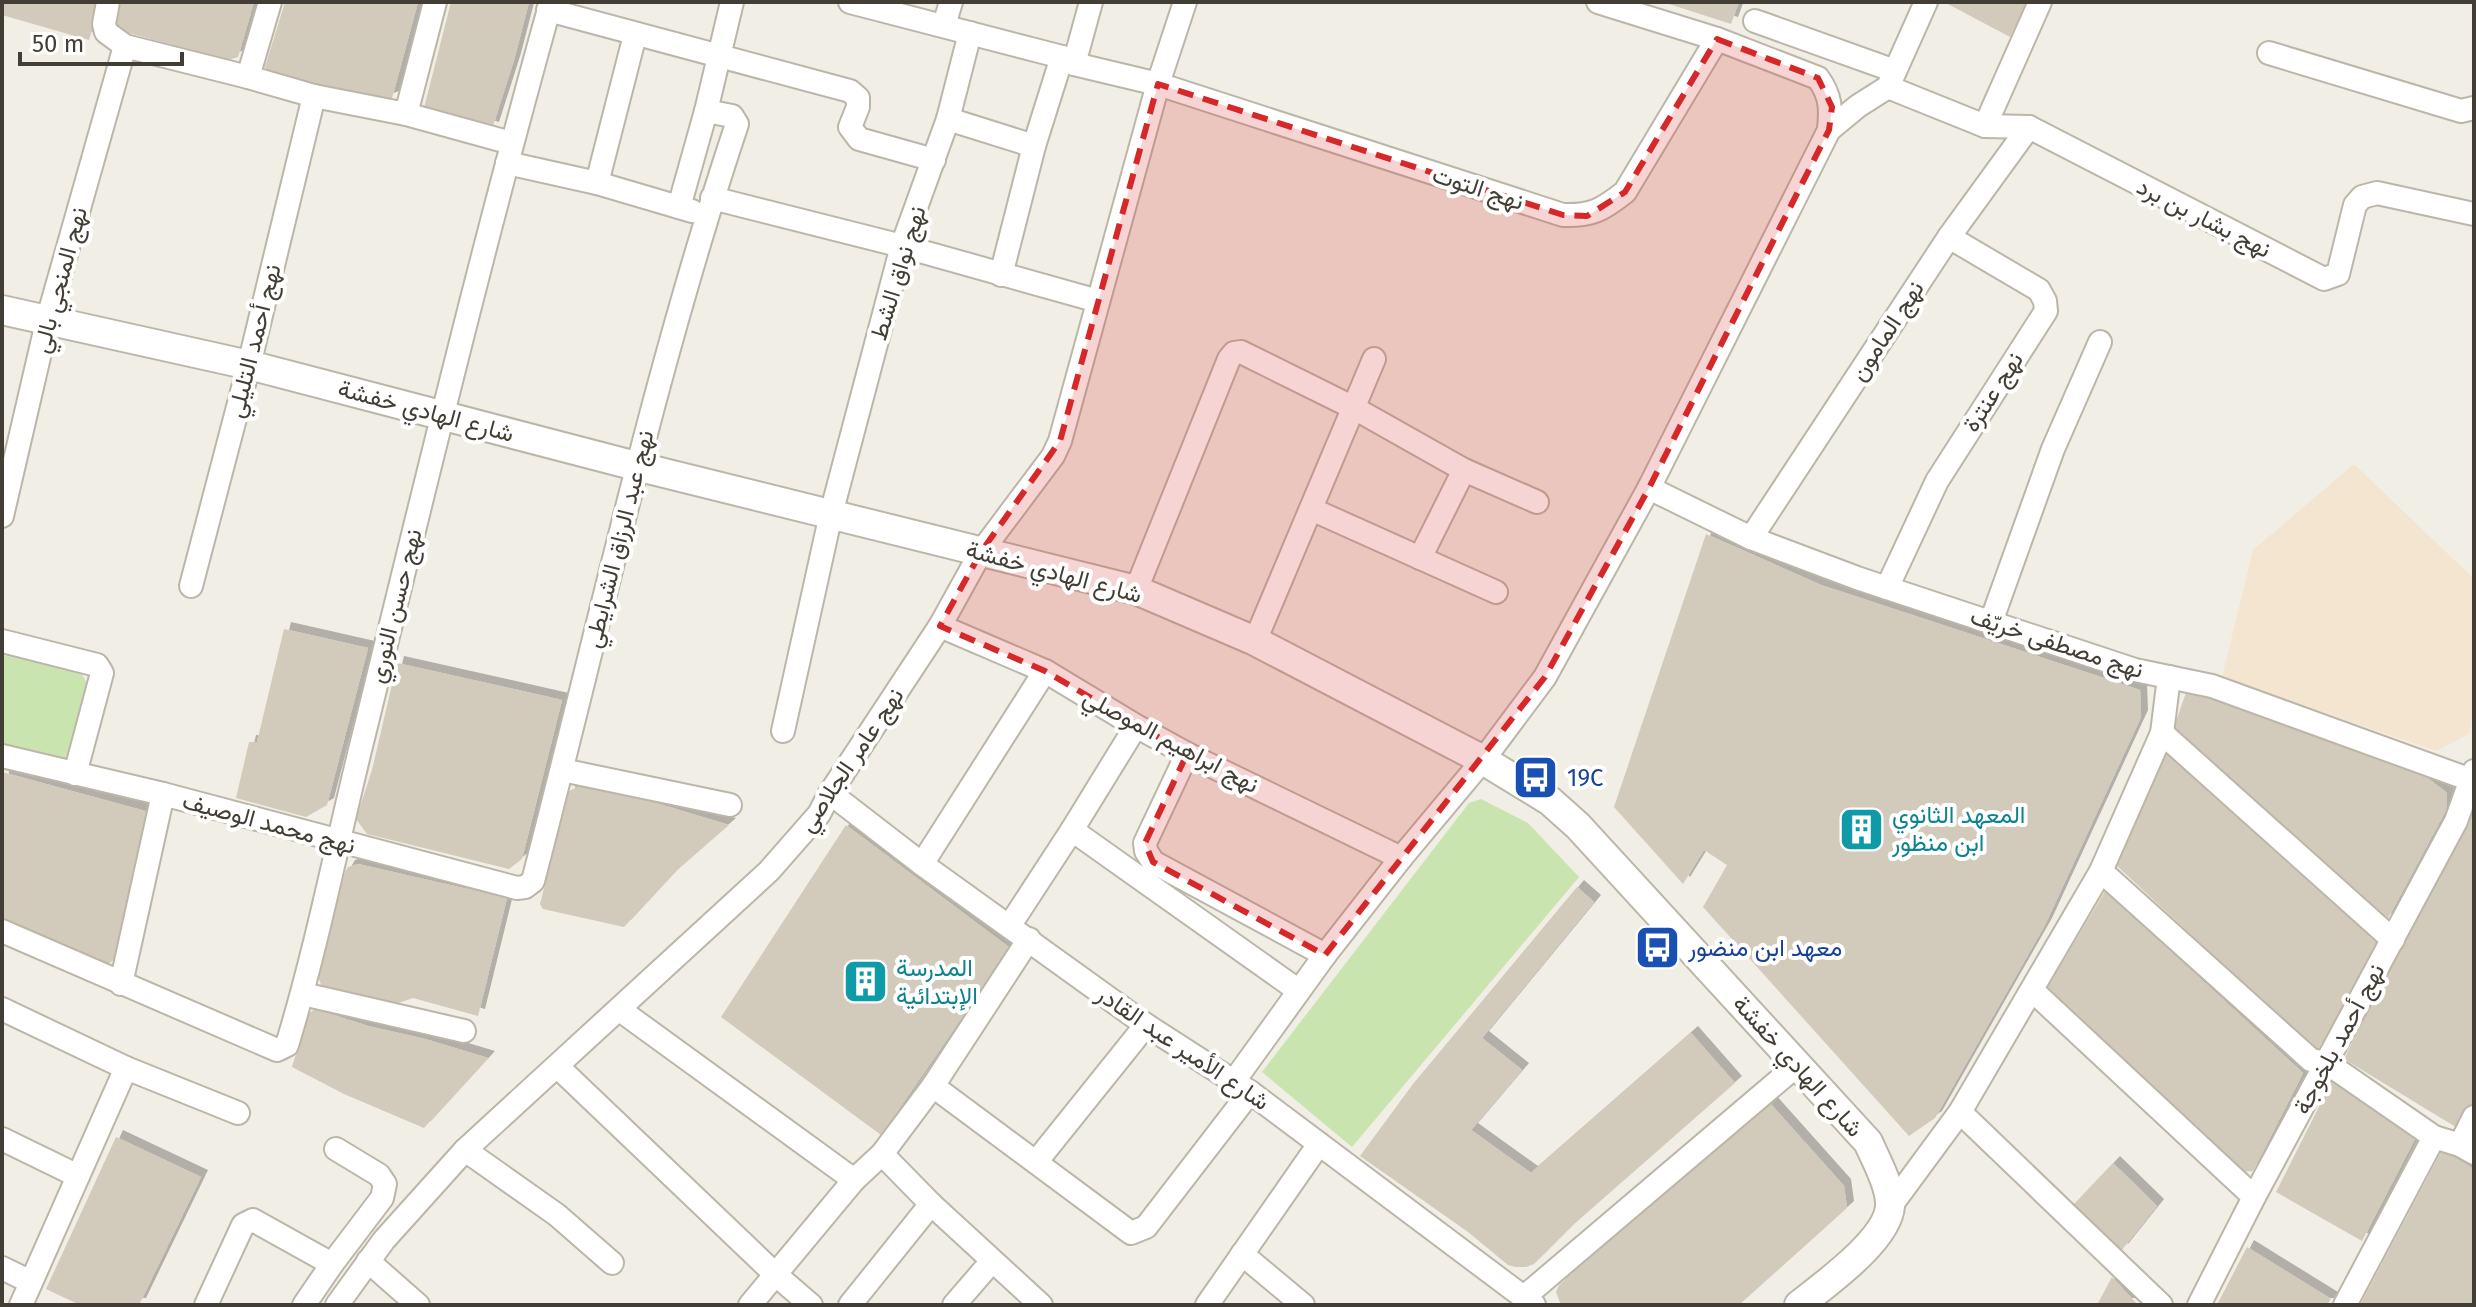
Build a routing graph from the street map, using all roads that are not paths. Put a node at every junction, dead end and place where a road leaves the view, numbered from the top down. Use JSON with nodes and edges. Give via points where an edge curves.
{"nodes":[{"id":1,"x":108,"y":2,"type":"edge"},
{"id":2,"x":270,"y":2,"type":"edge"},
{"id":3,"x":435,"y":2,"type":"edge"},
{"id":4,"x":732,"y":2,"type":"edge"},
{"id":5,"x":853,"y":2,"type":"edge"},
{"id":6,"x":951,"y":2,"type":"edge"},
{"id":7,"x":1091,"y":2,"type":"edge"},
{"id":8,"x":1185,"y":2,"type":"edge"},
{"id":9,"x":1598,"y":2,"type":"edge"},
{"id":10,"x":1926,"y":2,"type":"edge"},
{"id":11,"x":2040,"y":2,"type":"edge"},
{"id":12,"x":550,"y":6,"type":"edge"},
{"id":13,"x":1758,"y":11,"type":"edge"},
{"id":14,"x":944,"y":25,"type":"junction"},
{"id":15,"x":970,"y":33,"type":"junction"},
{"id":16,"x":635,"y":35,"type":"junction"},
{"id":17,"x":1717,"y":39,"type":"junction"},
{"id":18,"x":125,"y":46,"type":"junction"},
{"id":19,"x":1747,"y":49,"type":"junction"},
{"id":20,"x":2269,"y":53,"type":"dead end"},
{"id":21,"x":718,"y":57,"type":"junction"},
{"id":22,"x":1068,"y":61,"type":"junction"},
{"id":23,"x":248,"y":77,"type":"junction"},
{"id":24,"x":1891,"y":79,"type":"junction"},
{"id":25,"x":1158,"y":84,"type":"junction"},
{"id":26,"x":314,"y":96,"type":"junction"},
{"id":27,"x":2474,"y":108,"type":"edge"},
{"id":28,"x":706,"y":111,"type":"junction"},
{"id":29,"x":406,"y":114,"type":"junction"},
{"id":30,"x":948,"y":119,"type":"junction"},
{"id":31,"x":1985,"y":126,"type":"junction"},
{"id":32,"x":2029,"y":127,"type":"junction"},
{"id":33,"x":1829,"y":130,"type":"junction"},
{"id":34,"x":1034,"y":146,"type":"junction"},
{"id":35,"x":509,"y":153,"type":"junction"},
{"id":36,"x":934,"y":160,"type":"junction"},
{"id":37,"x":597,"y":183,"type":"junction"},
{"id":38,"x":679,"y":207,"type":"junction"},
{"id":39,"x":709,"y":207,"type":"junction"},
{"id":40,"x":2474,"y":214,"type":"edge"},
{"id":41,"x":1949,"y":237,"type":"junction"},
{"id":42,"x":902,"y":246,"type":"junction"},
{"id":43,"x":1001,"y":275,"type":"junction"},
{"id":44,"x":1098,"y":301,"type":"junction"},
{"id":45,"x":2,"y":310,"type":"edge"},
{"id":46,"x":48,"y":318,"type":"junction"},
{"id":47,"x":2100,"y":342,"type":"dead end"},
{"id":48,"x":1374,"y":359,"type":"dead end"},
{"id":49,"x":249,"y":365,"type":"junction"},
{"id":50,"x":1354,"y":408,"type":"junction"},
{"id":51,"x":443,"y":416,"type":"junction"},
{"id":52,"x":636,"y":466,"type":"junction"},
{"id":53,"x":1464,"y":470,"type":"junction"},
{"id":54,"x":1649,"y":488,"type":"junction"},
{"id":55,"x":1537,"y":502,"type":"dead end"},
{"id":56,"x":1311,"y":509,"type":"junction"},
{"id":57,"x":831,"y":514,"type":"junction"},
{"id":58,"x":2,"y":516,"type":"edge"},
{"id":59,"x":1751,"y":538,"type":"junction"},
{"id":60,"x":981,"y":552,"type":"junction"},
{"id":61,"x":1420,"y":558,"type":"junction"},
{"id":62,"x":191,"y":586,"type":"dead end"},
{"id":63,"x":1887,"y":588,"type":"junction"},
{"id":64,"x":1136,"y":590,"type":"junction"},
{"id":65,"x":1496,"y":592,"type":"dead end"},
{"id":66,"x":1991,"y":622,"type":"junction"},
{"id":67,"x":940,"y":626,"type":"junction"},
{"id":68,"x":2,"y":641,"type":"edge"},
{"id":69,"x":1255,"y":641,"type":"junction"},
{"id":70,"x":1045,"y":671,"type":"junction"},
{"id":71,"x":2169,"y":677,"type":"junction"},
{"id":72,"x":1136,"y":726,"type":"junction"},
{"id":73,"x":783,"y":731,"type":"dead end"},
{"id":74,"x":2162,"y":733,"type":"junction"},
{"id":75,"x":1187,"y":754,"type":"junction"},
{"id":76,"x":2,"y":756,"type":"edge"},
{"id":77,"x":1483,"y":760,"type":"junction"},
{"id":78,"x":562,"y":770,"type":"junction"},
{"id":79,"x":75,"y":774,"type":"junction"},
{"id":80,"x":2473,"y":776,"type":"edge"},
{"id":81,"x":830,"y":793,"type":"junction"},
{"id":82,"x":163,"y":794,"type":"junction"},
{"id":83,"x":730,"y":805,"type":"dead end"},
{"id":84,"x":1072,"y":830,"type":"junction"},
{"id":85,"x":337,"y":842,"type":"junction"},
{"id":86,"x":1401,"y":858,"type":"junction"},
{"id":87,"x":922,"y":864,"type":"junction"},
{"id":88,"x":2101,"y":871,"type":"junction"},
{"id":89,"x":533,"y":881,"type":"joint"},
{"id":90,"x":1010,"y":925,"type":"junction"},
{"id":91,"x":2,"y":931,"type":"edge"},
{"id":92,"x":1029,"y":939,"type":"junction"},
{"id":93,"x":2393,"y":940,"type":"junction"},
{"id":94,"x":1325,"y":955,"type":"junction"},
{"id":95,"x":121,"y":984,"type":"junction"},
{"id":96,"x":1299,"y":991,"type":"junction"},
{"id":97,"x":2033,"y":991,"type":"junction"},
{"id":98,"x":303,"y":994,"type":"junction"},
{"id":99,"x":2,"y":1009,"type":"edge"},
{"id":100,"x":620,"y":1010,"type":"junction"},
{"id":101,"x":1146,"y":1025,"type":"junction"},
{"id":102,"x":464,"y":1031,"type":"dead end"},
{"id":103,"x":2327,"y":1063,"type":"junction"},
{"id":104,"x":1796,"y":1066,"type":"junction"},
{"id":105,"x":558,"y":1067,"type":"junction"},
{"id":106,"x":126,"y":1068,"type":"junction"},
{"id":107,"x":933,"y":1086,"type":"junction"},
{"id":108,"x":1242,"y":1086,"type":"junction"},
{"id":109,"x":1960,"y":1112,"type":"junction"},
{"id":110,"x":238,"y":1113,"type":"dead end"},
{"id":111,"x":2474,"y":1117,"type":"edge"},
{"id":112,"x":2434,"y":1137,"type":"junction"},
{"id":113,"x":2,"y":1139,"type":"edge"},
{"id":114,"x":1319,"y":1144,"type":"junction"},
{"id":115,"x":336,"y":1149,"type":"dead end"},
{"id":116,"x":2467,"y":1149,"type":"edge"},
{"id":117,"x":465,"y":1150,"type":"junction"},
{"id":118,"x":882,"y":1154,"type":"junction"},
{"id":119,"x":1036,"y":1162,"type":"junction"},
{"id":120,"x":78,"y":1176,"type":"junction"},
{"id":121,"x":854,"y":1180,"type":"junction"},
{"id":122,"x":2254,"y":1197,"type":"junction"},
{"id":123,"x":931,"y":1204,"type":"junction"},
{"id":124,"x":1890,"y":1207,"type":"junction"},
{"id":125,"x":1242,"y":1254,"type":"junction"},
{"id":126,"x":368,"y":1261,"type":"junction"},
{"id":127,"x":992,"y":1261,"type":"junction"},
{"id":128,"x":612,"y":1263,"type":"dead end"},
{"id":129,"x":332,"y":1264,"type":"junction"},
{"id":130,"x":2,"y":1268,"type":"edge"},
{"id":131,"x":776,"y":1275,"type":"junction"},
{"id":132,"x":31,"y":1282,"type":"junction"},
{"id":133,"x":1529,"y":1301,"type":"edge"},
{"id":134,"x":1812,"y":1301,"type":"edge"},
{"id":135,"x":21,"y":1305,"type":"edge"},
{"id":136,"x":206,"y":1305,"type":"edge"},
{"id":137,"x":304,"y":1305,"type":"edge"},
{"id":138,"x":337,"y":1305,"type":"edge"},
{"id":139,"x":418,"y":1305,"type":"edge"},
{"id":140,"x":750,"y":1305,"type":"edge"},
{"id":141,"x":811,"y":1305,"type":"edge"},
{"id":142,"x":850,"y":1305,"type":"edge"},
{"id":143,"x":954,"y":1305,"type":"edge"},
{"id":144,"x":1041,"y":1305,"type":"edge"},
{"id":145,"x":1207,"y":1305,"type":"edge"},
{"id":146,"x":1303,"y":1305,"type":"edge"},
{"id":147,"x":2161,"y":1305,"type":"edge"},
{"id":148,"x":2199,"y":1305,"type":"edge"},
{"id":149,"x":2345,"y":1305,"type":"edge"}],
"edges":[{"from":1,"to":18,"type":"street","via":[[106,32]]},
{"from":2,"to":23,"type":"street"},
{"from":3,"to":29,"type":"street"},
{"from":4,"to":21,"type":"street"},
{"from":5,"to":14,"type":"street","name":"نهج التوت"},
{"from":6,"to":14,"type":"street"},
{"from":7,"to":22,"type":"street"},
{"from":8,"to":25,"type":"street","name":"نهج عامر الجلاصي"},
{"from":9,"to":17,"type":"street"},
{"from":10,"to":24,"type":"street"},
{"from":11,"to":31,"type":"street"},
{"from":12,"to":16,"type":"street"},
{"from":12,"to":35,"type":"street","name":"نهج حسن النوري"},
{"from":13,"to":19,"type":"street"},
{"from":13,"to":24,"type":"street","name":"نهج بشار بن برد"},
{"from":14,"to":15,"type":"street","name":"نهج التوت"},
{"from":15,"to":22,"type":"street","name":"نهج التوت"},
{"from":15,"to":30,"type":"street","name":"نهج نواق الشط"},
{"from":16,"to":21,"type":"street"},
{"from":16,"to":37,"type":"street"},
{"from":17,"to":19,"type":"street"},
{"from":17,"to":25,"type":"street","name":"نهج التوت","via":[[1625,192],[1587,216],[1563,215]]},
{"from":18,"to":23,"type":"street"},
{"from":18,"to":46,"type":"street","name":"نهج المنجي بالي"},
{"from":19,"to":33,"type":"street","via":[[1818,78],[1832,107]]},
{"from":20,"to":27,"type":"street","via":[[2461,111]]},
{"from":21,"to":28,"type":"street"},
{"from":21,"to":36,"type":"street","via":[[850,91],[858,98],[858,107],[850,127],[859,139]]},
{"from":22,"to":25,"type":"street","name":"نهج التوت"},
{"from":22,"to":34,"type":"street"},
{"from":23,"to":26,"type":"street"},
{"from":24,"to":31,"type":"street","name":"نهج بشار بن برد"},
{"from":24,"to":33,"type":"street"},
{"from":25,"to":44,"type":"street","name":"نهج عامر الجلاصي"},
{"from":26,"to":29,"type":"street"},
{"from":26,"to":49,"type":"street","name":"نهج أحمد التليلي"},
{"from":28,"to":38,"type":"street"},
{"from":28,"to":39,"type":"street","name":"نهج عبد الرزاق الشرايطي","via":[[732,116],[737,124]]},
{"from":29,"to":35,"type":"street"},
{"from":30,"to":34,"type":"street"},
{"from":30,"to":36,"type":"street","name":"نهج نواق الشط"},
{"from":31,"to":32,"type":"street","name":"نهج بشار بن برد"},
{"from":32,"to":40,"type":"street","name":"نهج بشار بن برد","via":[[2324,279],[2338,274],[2355,205],[2362,197],[2377,193]]},
{"from":32,"to":41,"type":"street","name":"نهج المامون"},
{"from":33,"to":54,"type":"street"},
{"from":34,"to":43,"type":"street"},
{"from":35,"to":37,"type":"street"},
{"from":35,"to":51,"type":"street","name":"نهج حسن النوري"},
{"from":36,"to":42,"type":"street","name":"نهج نواق الشط"},
{"from":37,"to":38,"type":"street"},
{"from":38,"to":39,"type":"street"},
{"from":39,"to":42,"type":"street"},
{"from":39,"to":52,"type":"street","name":"نهج عبد الرزاق الشرايطي"},
{"from":41,"to":59,"type":"street","name":"نهج المامون"},
{"from":41,"to":63,"type":"street","name":"نهج عنترة","via":[[2039,290],[2046,311],[1937,481]]},
{"from":42,"to":43,"type":"street"},
{"from":42,"to":57,"type":"street","name":"نهج نواق الشط"},
{"from":43,"to":44,"type":"street"},
{"from":44,"to":60,"type":"street","name":"نهج عامر الجلاصي","via":[[1060,441]]},
{"from":45,"to":46,"type":"street","name":"شارع الهادي خفشة"},
{"from":46,"to":49,"type":"street","name":"شارع الهادي خفشة"},
{"from":46,"to":58,"type":"street","name":"نهج المنجي بالي"},
{"from":47,"to":66,"type":"street","via":[[2053,449]]},
{"from":48,"to":50,"type":"street"},
{"from":49,"to":51,"type":"street","name":"شارع الهادي خفشة"},
{"from":49,"to":62,"type":"street","name":"نهج أحمد التليلي"},
{"from":50,"to":53,"type":"street"},
{"from":50,"to":56,"type":"street"},
{"from":50,"to":64,"type":"street","via":[[1234,353]]},
{"from":51,"to":52,"type":"street","name":"شارع الهادي خفشة"},
{"from":51,"to":85,"type":"street","name":"نهج حسن النوري"},
{"from":52,"to":57,"type":"street","name":"شارع الهادي خفشة"},
{"from":52,"to":78,"type":"street","name":"نهج عبد الرزاق الشرايطي"},
{"from":53,"to":55,"type":"street"},
{"from":53,"to":61,"type":"street"},
{"from":54,"to":59,"type":"street","name":"نهج مصطفى خريّف"},
{"from":54,"to":77,"type":"street","via":[[1545,677]]},
{"from":56,"to":61,"type":"street"},
{"from":56,"to":69,"type":"street"},
{"from":57,"to":60,"type":"street","name":"شارع الهادي خفشة"},
{"from":57,"to":73,"type":"street","name":"نهج نواق الشط"},
{"from":59,"to":63,"type":"street","name":"نهج مصطفى خريّف"},
{"from":60,"to":64,"type":"street","name":"شارع الهادي خفشة"},
{"from":60,"to":67,"type":"street","name":"نهج عامر الجلاصي"},
{"from":61,"to":65,"type":"street"},
{"from":63,"to":66,"type":"street","name":"نهج مصطفى خريّف"},
{"from":64,"to":69,"type":"street","name":"شارع الهادي خفشة"},
{"from":66,"to":71,"type":"street","name":"نهج مصطفى خريّف"},
{"from":67,"to":70,"type":"street","name":"نهج ابراهيم الموصلي"},
{"from":67,"to":81,"type":"street","name":"نهج عامر الجلاصي"},
{"from":68,"to":79,"type":"street","via":[[100,668]]},
{"from":69,"to":77,"type":"street","name":"شارع الهادي خفشة"},
{"from":70,"to":72,"type":"street","name":"نهج ابراهيم الموصلي"},
{"from":70,"to":87,"type":"street"},
{"from":71,"to":74,"type":"street"},
{"from":71,"to":80,"type":"street","name":"نهج مصطفى خريّف","via":[[2212,686]]},
{"from":72,"to":75,"type":"street","name":"نهج ابراهيم الموصلي"},
{"from":72,"to":84,"type":"street"},
{"from":74,"to":88,"type":"street"},
{"from":74,"to":93,"type":"street"},
{"from":75,"to":86,"type":"street","name":"نهج ابراهيم الموصلي"},
{"from":75,"to":94,"type":"street","via":[[1145,843],[1153,862]]},
{"from":76,"to":79,"type":"street","name":"نهج محمد الوصيف"},
{"from":77,"to":86,"type":"street"},
{"from":77,"to":104,"type":"street","name":"شارع الهادي خفشة","via":[[1550,801],[1578,826]]},
{"from":78,"to":83,"type":"street"},
{"from":78,"to":89,"type":"street","name":"نهج عبد الرزاق الشرايطي"},
{"from":79,"to":82,"type":"street","name":"نهج محمد الوصيف"},
{"from":80,"to":93,"type":"street","name":"نهج أحمد بلخوجة","via":[[2456,821]]},
{"from":81,"to":87,"type":"street","name":"شارع الأمير عبد القادر"},
{"from":81,"to":100,"type":"street","name":"نهج عامر الجلاصي","via":[[819,814],[769,871]]},
{"from":82,"to":85,"type":"street","name":"نهج محمد الوصيف"},
{"from":82,"to":95,"type":"street"},
{"from":84,"to":90,"type":"street"},
{"from":84,"to":96,"type":"street"},
{"from":85,"to":89,"type":"street","name":"نهج محمد الوصيف","via":[[517,888]]},
{"from":85,"to":98,"type":"street","name":"نهج حسن النوري"},
{"from":86,"to":94,"type":"street"},
{"from":87,"to":90,"type":"street","name":"شارع الأمير عبد القادر"},
{"from":88,"to":97,"type":"street"},
{"from":88,"to":103,"type":"street","via":[[2311,1060]]},
{"from":90,"to":92,"type":"street","name":"شارع الأمير عبد القادر"},
{"from":91,"to":95,"type":"street"},
{"from":92,"to":101,"type":"street","name":"شارع الأمير عبد القادر"},
{"from":92,"to":107,"type":"street"},
{"from":93,"to":103,"type":"street","name":"نهج أحمد بلخوجة"},
{"from":94,"to":96,"type":"street"},
{"from":95,"to":98,"type":"street","name":"نهج حسن النوري","via":[[277,1050],[287,1045]]},
{"from":96,"to":108,"type":"street"},
{"from":97,"to":109,"type":"street"},
{"from":97,"to":122,"type":"street"},
{"from":98,"to":102,"type":"street"},
{"from":99,"to":106,"type":"street"},
{"from":100,"to":105,"type":"street","name":"نهج عامر الجلاصي"},
{"from":100,"to":121,"type":"street"},
{"from":101,"to":108,"type":"street","name":"شارع الأمير عبد القادر"},
{"from":101,"to":119,"type":"street"},
{"from":103,"to":112,"type":"street"},
{"from":103,"to":122,"type":"street","name":"نهج أحمد بلخوجة"},
{"from":104,"to":124,"type":"street","name":"شارع الهادي خفشة","via":[[1868,1142],[1884,1176]]},
{"from":104,"to":133,"type":"street"},
{"from":105,"to":117,"type":"street","name":"نهج عامر الجلاصي"},
{"from":105,"to":131,"type":"street"},
{"from":106,"to":110,"type":"street"},
{"from":106,"to":120,"type":"street"},
{"from":107,"to":118,"type":"street"},
{"from":107,"to":119,"type":"street"},
{"from":108,"to":114,"type":"street","name":"شارع الأمير عبد القادر"},
{"from":108,"to":119,"type":"street","via":[[1139,1232],[1118,1225]]},
{"from":109,"to":124,"type":"street"},
{"from":109,"to":147,"type":"street"},
{"from":111,"to":116,"type":"street"},
{"from":112,"to":116,"type":"street"},
{"from":112,"to":149,"type":"street"},
{"from":113,"to":120,"type":"street"},
{"from":114,"to":125,"type":"street"},
{"from":114,"to":133,"type":"street","name":"شارع الأمير عبد القادر"},
{"from":115,"to":129,"type":"street","via":[[385,1184],[382,1198]]},
{"from":117,"to":126,"type":"street","name":"نهج عامر الجلاصي"},
{"from":117,"to":128,"type":"street","via":[[557,1215]]},
{"from":118,"to":121,"type":"street"},
{"from":118,"to":123,"type":"street"},
{"from":120,"to":132,"type":"street"},
{"from":121,"to":131,"type":"street"},
{"from":122,"to":148,"type":"street","name":"نهج أحمد بلخوجة"},
{"from":123,"to":127,"type":"street"},
{"from":123,"to":142,"type":"street"},
{"from":124,"to":134,"type":"street","via":[[1877,1235]]},
{"from":125,"to":145,"type":"street"},
{"from":125,"to":146,"type":"street"},
{"from":126,"to":138,"type":"street","name":"نهج عامر الجلاصي"},
{"from":126,"to":139,"type":"street"},
{"from":127,"to":143,"type":"street"},
{"from":127,"to":144,"type":"street"},
{"from":129,"to":136,"type":"street","via":[[248,1221]]},
{"from":129,"to":137,"type":"street"},
{"from":130,"to":132,"type":"street"},
{"from":131,"to":140,"type":"street"},
{"from":131,"to":141,"type":"street"},
{"from":132,"to":135,"type":"street"}]}
